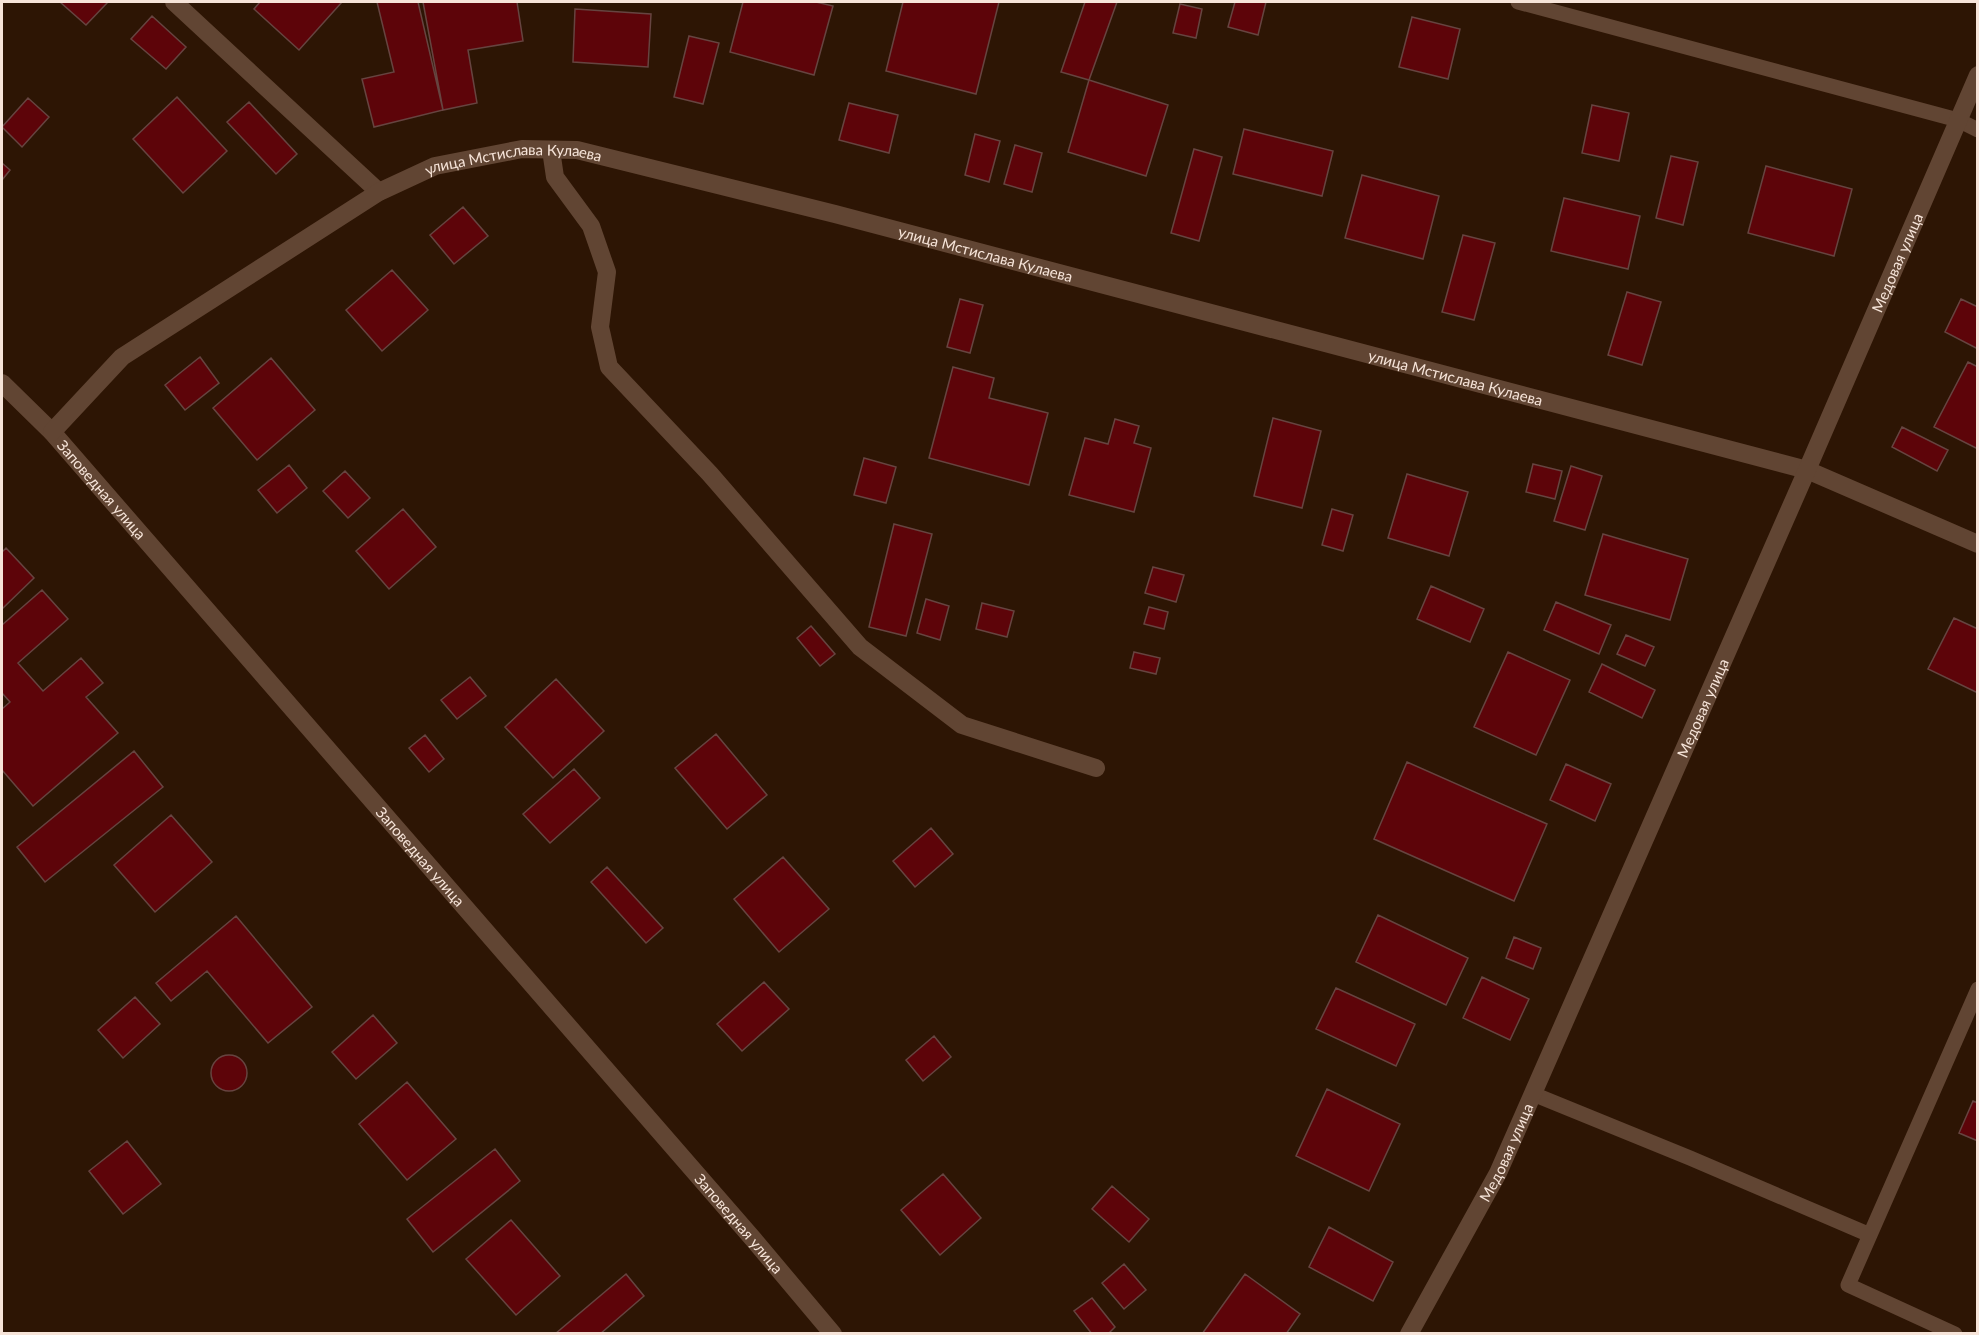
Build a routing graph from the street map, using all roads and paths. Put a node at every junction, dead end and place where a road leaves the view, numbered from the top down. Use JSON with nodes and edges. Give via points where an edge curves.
{"nodes":[{"id":1,"x":174,"y":2,"type":"edge"},
{"id":2,"x":1518,"y":2,"type":"edge"},
{"id":3,"x":1977,"y":75,"type":"edge"},
{"id":4,"x":1958,"y":120,"type":"junction"},
{"id":5,"x":1977,"y":130,"type":"edge"},
{"id":6,"x":551,"y":150,"type":"junction"},
{"id":7,"x":379,"y":192,"type":"junction"},
{"id":8,"x":2,"y":383,"type":"edge"},
{"id":9,"x":52,"y":432,"type":"junction"},
{"id":10,"x":1807,"y":470,"type":"junction"},
{"id":11,"x":1977,"y":544,"type":"edge"},
{"id":12,"x":1096,"y":768,"type":"dead end"},
{"id":13,"x":1976,"y":994,"type":"edge"},
{"id":14,"x":1533,"y":1094,"type":"junction"},
{"id":15,"x":1870,"y":1235,"type":"junction"},
{"id":16,"x":833,"y":1334,"type":"edge"},
{"id":17,"x":1409,"y":1334,"type":"edge"},
{"id":18,"x":1954,"y":1334,"type":"edge"}],
"edges":[{"from":1,"to":7,"type":"street"},
{"from":2,"to":4,"type":"lane"},
{"from":3,"to":4,"type":"street","name":"Медовая улица"},
{"from":4,"to":5,"type":"lane"},
{"from":4,"to":10,"type":"street","name":"Медовая улица"},
{"from":6,"to":7,"type":"street","name":"улица Мстислава Кулаева","via":[[522,149],[435,166]]},
{"from":6,"to":10,"type":"street","name":"улица Мстислава Кулаева","via":[[577,150],[835,214]]},
{"from":6,"to":12,"type":"street","via":[[555,177],[591,226],[607,272],[600,327],[609,367],[710,474],[860,647],[962,725]]},
{"from":7,"to":9,"type":"street","name":"улица Мстислава Кулаева","via":[[122,357]]},
{"from":8,"to":9,"type":"street","name":"Заповедная улица"},
{"from":9,"to":16,"type":"street","name":"Заповедная улица"},
{"from":10,"to":11,"type":"street","name":"улица Мстислава Кулаева"},
{"from":10,"to":14,"type":"street","name":"Медовая улица"},
{"from":13,"to":15,"type":"lane"},
{"from":14,"to":15,"type":"lane"},
{"from":14,"to":17,"type":"street","name":"Медовая улица","via":[[1498,1173]]},
{"from":15,"to":18,"type":"lane","via":[[1848,1286]]}]}
